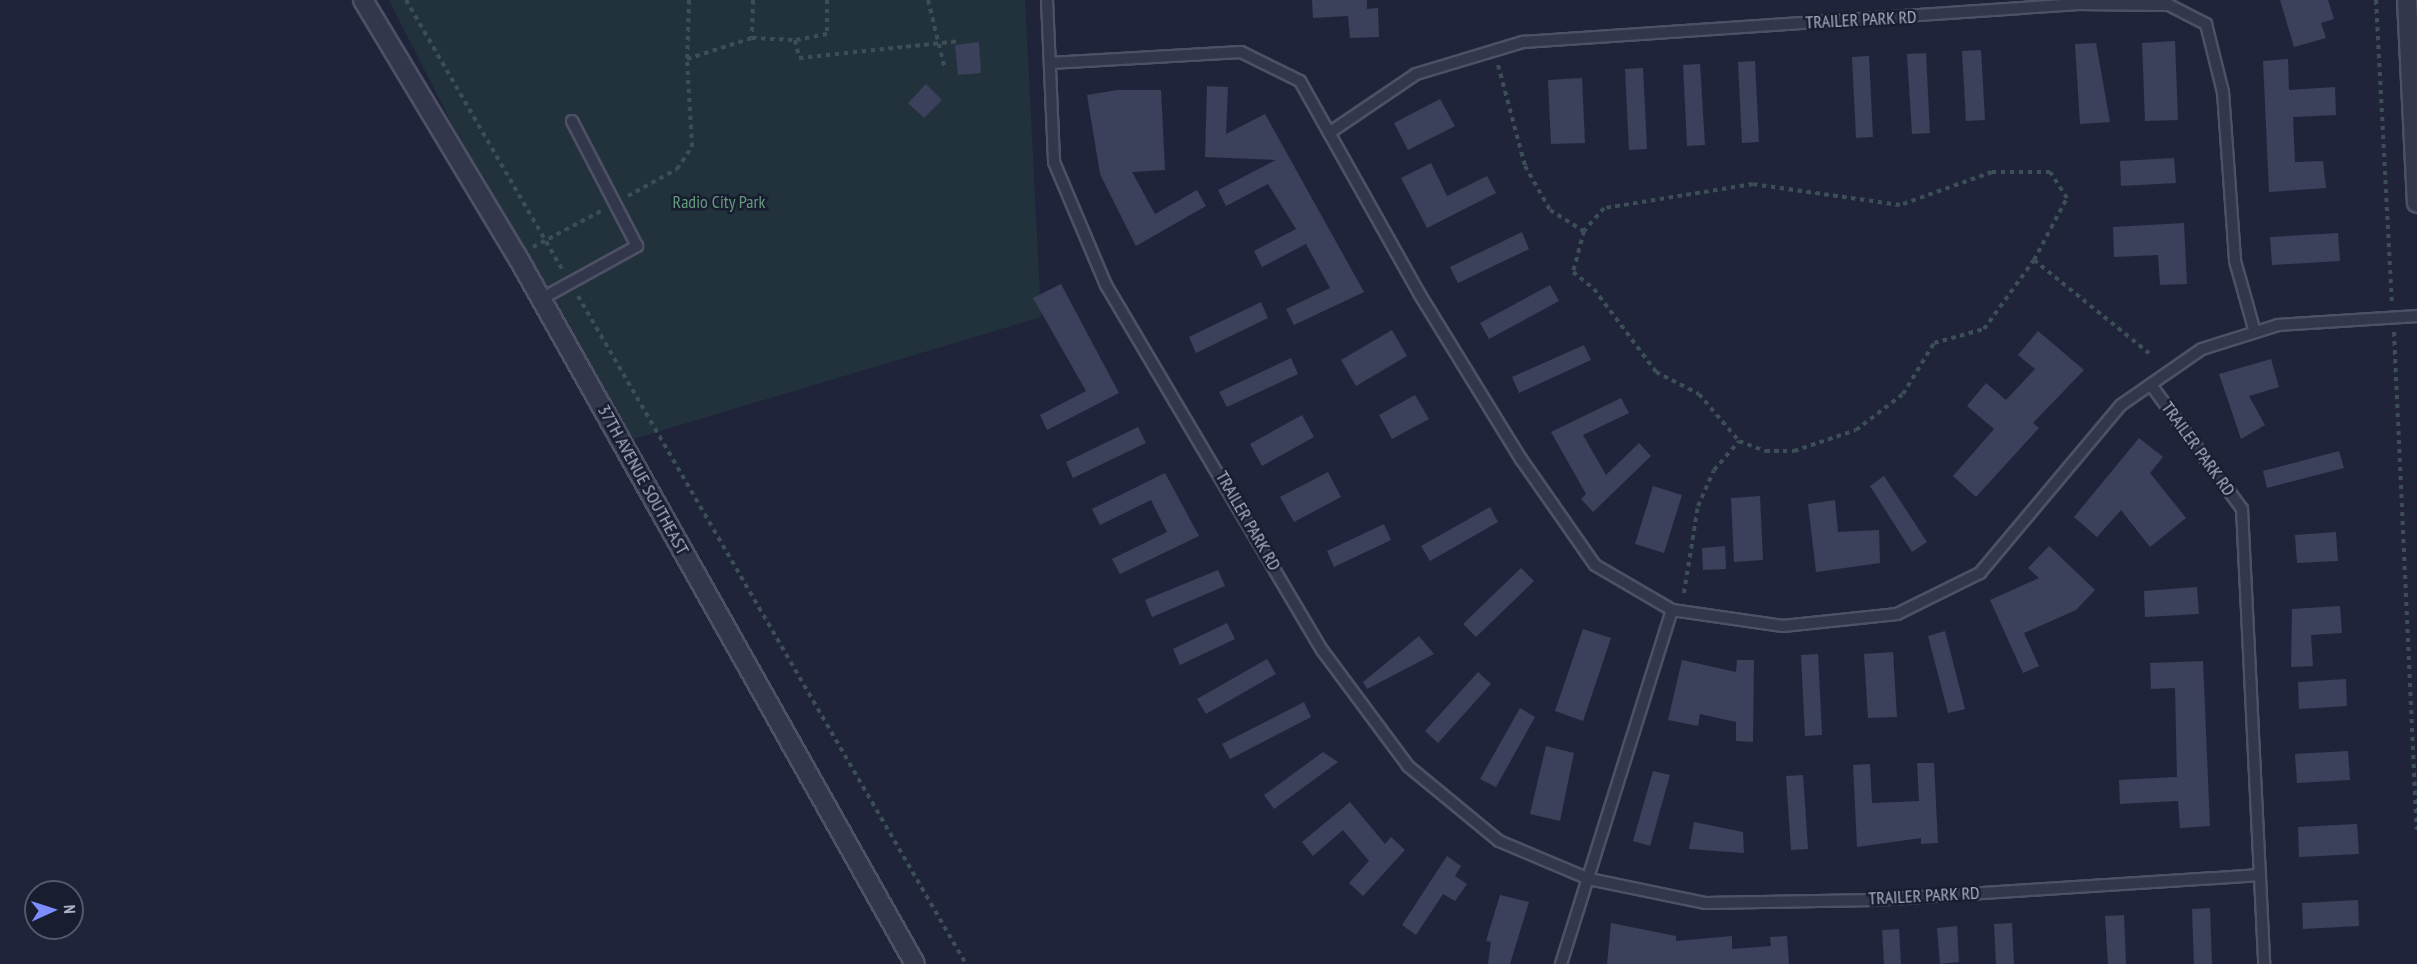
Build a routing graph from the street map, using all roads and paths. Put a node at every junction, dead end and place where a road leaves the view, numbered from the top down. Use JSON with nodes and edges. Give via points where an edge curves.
{"nodes":[{"id":1,"x":363,"y":0,"type":"edge"},
{"id":2,"x":406,"y":0,"type":"edge"},
{"id":3,"x":689,"y":0,"type":"edge"},
{"id":4,"x":753,"y":0,"type":"edge"},
{"id":5,"x":827,"y":0,"type":"edge"},
{"id":6,"x":928,"y":0,"type":"edge"},
{"id":7,"x":1047,"y":0,"type":"edge"},
{"id":8,"x":2376,"y":0,"type":"edge"},
{"id":9,"x":2407,"y":0,"type":"edge"},
{"id":10,"x":752,"y":38,"type":"junction"},
{"id":11,"x":795,"y":40,"type":"junction"},
{"id":12,"x":960,"y":41,"type":"dead end"},
{"id":13,"x":939,"y":46,"type":"junction"},
{"id":14,"x":687,"y":59,"type":"junction"},
{"id":15,"x":1497,"y":62,"type":"dead end"},
{"id":16,"x":1050,"y":63,"type":"junction"},
{"id":17,"x":945,"y":70,"type":"dead end"},
{"id":18,"x":572,"y":122,"type":"dead end"},
{"id":19,"x":1329,"y":133,"type":"junction"},
{"id":20,"x":2417,"y":203,"type":"edge"},
{"id":21,"x":615,"y":204,"type":"junction"},
{"id":22,"x":1584,"y":231,"type":"junction"},
{"id":23,"x":546,"y":241,"type":"junction"},
{"id":24,"x":517,"y":256,"type":"junction"},
{"id":25,"x":2034,"y":260,"type":"junction"},
{"id":26,"x":570,"y":282,"type":"junction"},
{"id":27,"x":541,"y":299,"type":"junction"},
{"id":28,"x":2417,"y":316,"type":"edge"},
{"id":29,"x":2393,"y":317,"type":"junction"},
{"id":30,"x":2255,"y":332,"type":"junction"},
{"id":31,"x":2149,"y":352,"type":"dead end"},
{"id":32,"x":2151,"y":385,"type":"junction"},
{"id":33,"x":1739,"y":441,"type":"junction"},
{"id":34,"x":1684,"y":592,"type":"dead end"},
{"id":35,"x":1672,"y":610,"type":"junction"},
{"id":36,"x":2417,"y":829,"type":"edge"},
{"id":37,"x":2260,"y":875,"type":"junction"},
{"id":38,"x":1589,"y":879,"type":"junction"},
{"id":39,"x":915,"y":964,"type":"edge"},
{"id":40,"x":966,"y":964,"type":"edge"},
{"id":41,"x":1561,"y":964,"type":"edge"},
{"id":42,"x":2264,"y":964,"type":"edge"}],
"edges":[{"from":1,"to":24,"type":"street","name":"37TH AVENUE SOUTHEAST"},
{"from":2,"to":23,"type":"path"},
{"from":3,"to":14,"type":"path"},
{"from":4,"to":10,"type":"path"},
{"from":5,"to":11,"type":"path","via":[[827,34]]},
{"from":6,"to":13,"type":"path"},
{"from":7,"to":16,"type":"lane","name":"TRAILER PARK RD"},
{"from":8,"to":29,"type":"path"},
{"from":9,"to":20,"type":"street"},
{"from":10,"to":11,"type":"path"},
{"from":10,"to":14,"type":"path"},
{"from":11,"to":13,"type":"path","via":[[799,58]]},
{"from":12,"to":13,"type":"path"},
{"from":13,"to":17,"type":"path"},
{"from":14,"to":21,"type":"path","via":[[692,147],[677,169]]},
{"from":15,"to":22,"type":"path","via":[[1525,166],[1550,210]]},
{"from":16,"to":19,"type":"lane","name":"TRAILER PARK RD","via":[[1241,52],[1300,81]]},
{"from":16,"to":38,"type":"lane","name":"TRAILER PARK RD","via":[[1054,162],[1106,285],[1322,650],[1408,766],[1499,841]]},
{"from":18,"to":21,"type":"lane"},
{"from":19,"to":30,"type":"lane","name":"TRAILER PARK RD","via":[[1416,74],[1523,42],[2079,3],[2169,5],[2206,24],[2223,92],[2235,261]]},
{"from":19,"to":35,"type":"lane","name":"TRAILER PARK RD","via":[[1432,314],[1595,565]]},
{"from":21,"to":23,"type":"path"},
{"from":21,"to":26,"type":"lane","via":[[638,246]]},
{"from":22,"to":25,"type":"path","via":[[1604,208],[1695,191],[1753,184],[1900,205],[1992,172],[2050,172],[2067,198]]},
{"from":22,"to":33,"type":"path","via":[[1573,272],[1594,290],[1656,372],[1699,394]]},
{"from":23,"to":24,"type":"path"},
{"from":23,"to":26,"type":"path"},
{"from":24,"to":27,"type":"street","name":"37TH AVENUE SOUTHEAST"},
{"from":25,"to":31,"type":"path"},
{"from":25,"to":33,"type":"path","via":[[1984,329],[1934,343],[1903,394],[1856,430],[1794,451],[1766,451]]},
{"from":26,"to":27,"type":"lane"},
{"from":26,"to":40,"type":"path"},
{"from":27,"to":39,"type":"street","name":"37TH AVENUE SOUTHEAST"},
{"from":28,"to":29,"type":"lane","name":"TRAILER PARK RD"},
{"from":29,"to":30,"type":"lane","name":"TRAILER PARK RD","via":[[2278,325]]},
{"from":29,"to":36,"type":"path"},
{"from":30,"to":32,"type":"lane","name":"TRAILER PARK RD","via":[[2202,349]]},
{"from":32,"to":35,"type":"lane","name":"TRAILER PARK RD","via":[[2121,405],[1980,573],[1896,614],[1783,626]]},
{"from":32,"to":37,"type":"lane","name":"TRAILER PARK RD","via":[[2242,509]]},
{"from":33,"to":34,"type":"path","via":[[1714,470],[1698,506]]},
{"from":35,"to":38,"type":"lane"},
{"from":37,"to":38,"type":"lane","name":"TRAILER PARK RD","via":[[1875,900],[1705,903]]},
{"from":37,"to":42,"type":"lane","name":"TRAILER PARK RD"},
{"from":38,"to":41,"type":"lane"}]}
